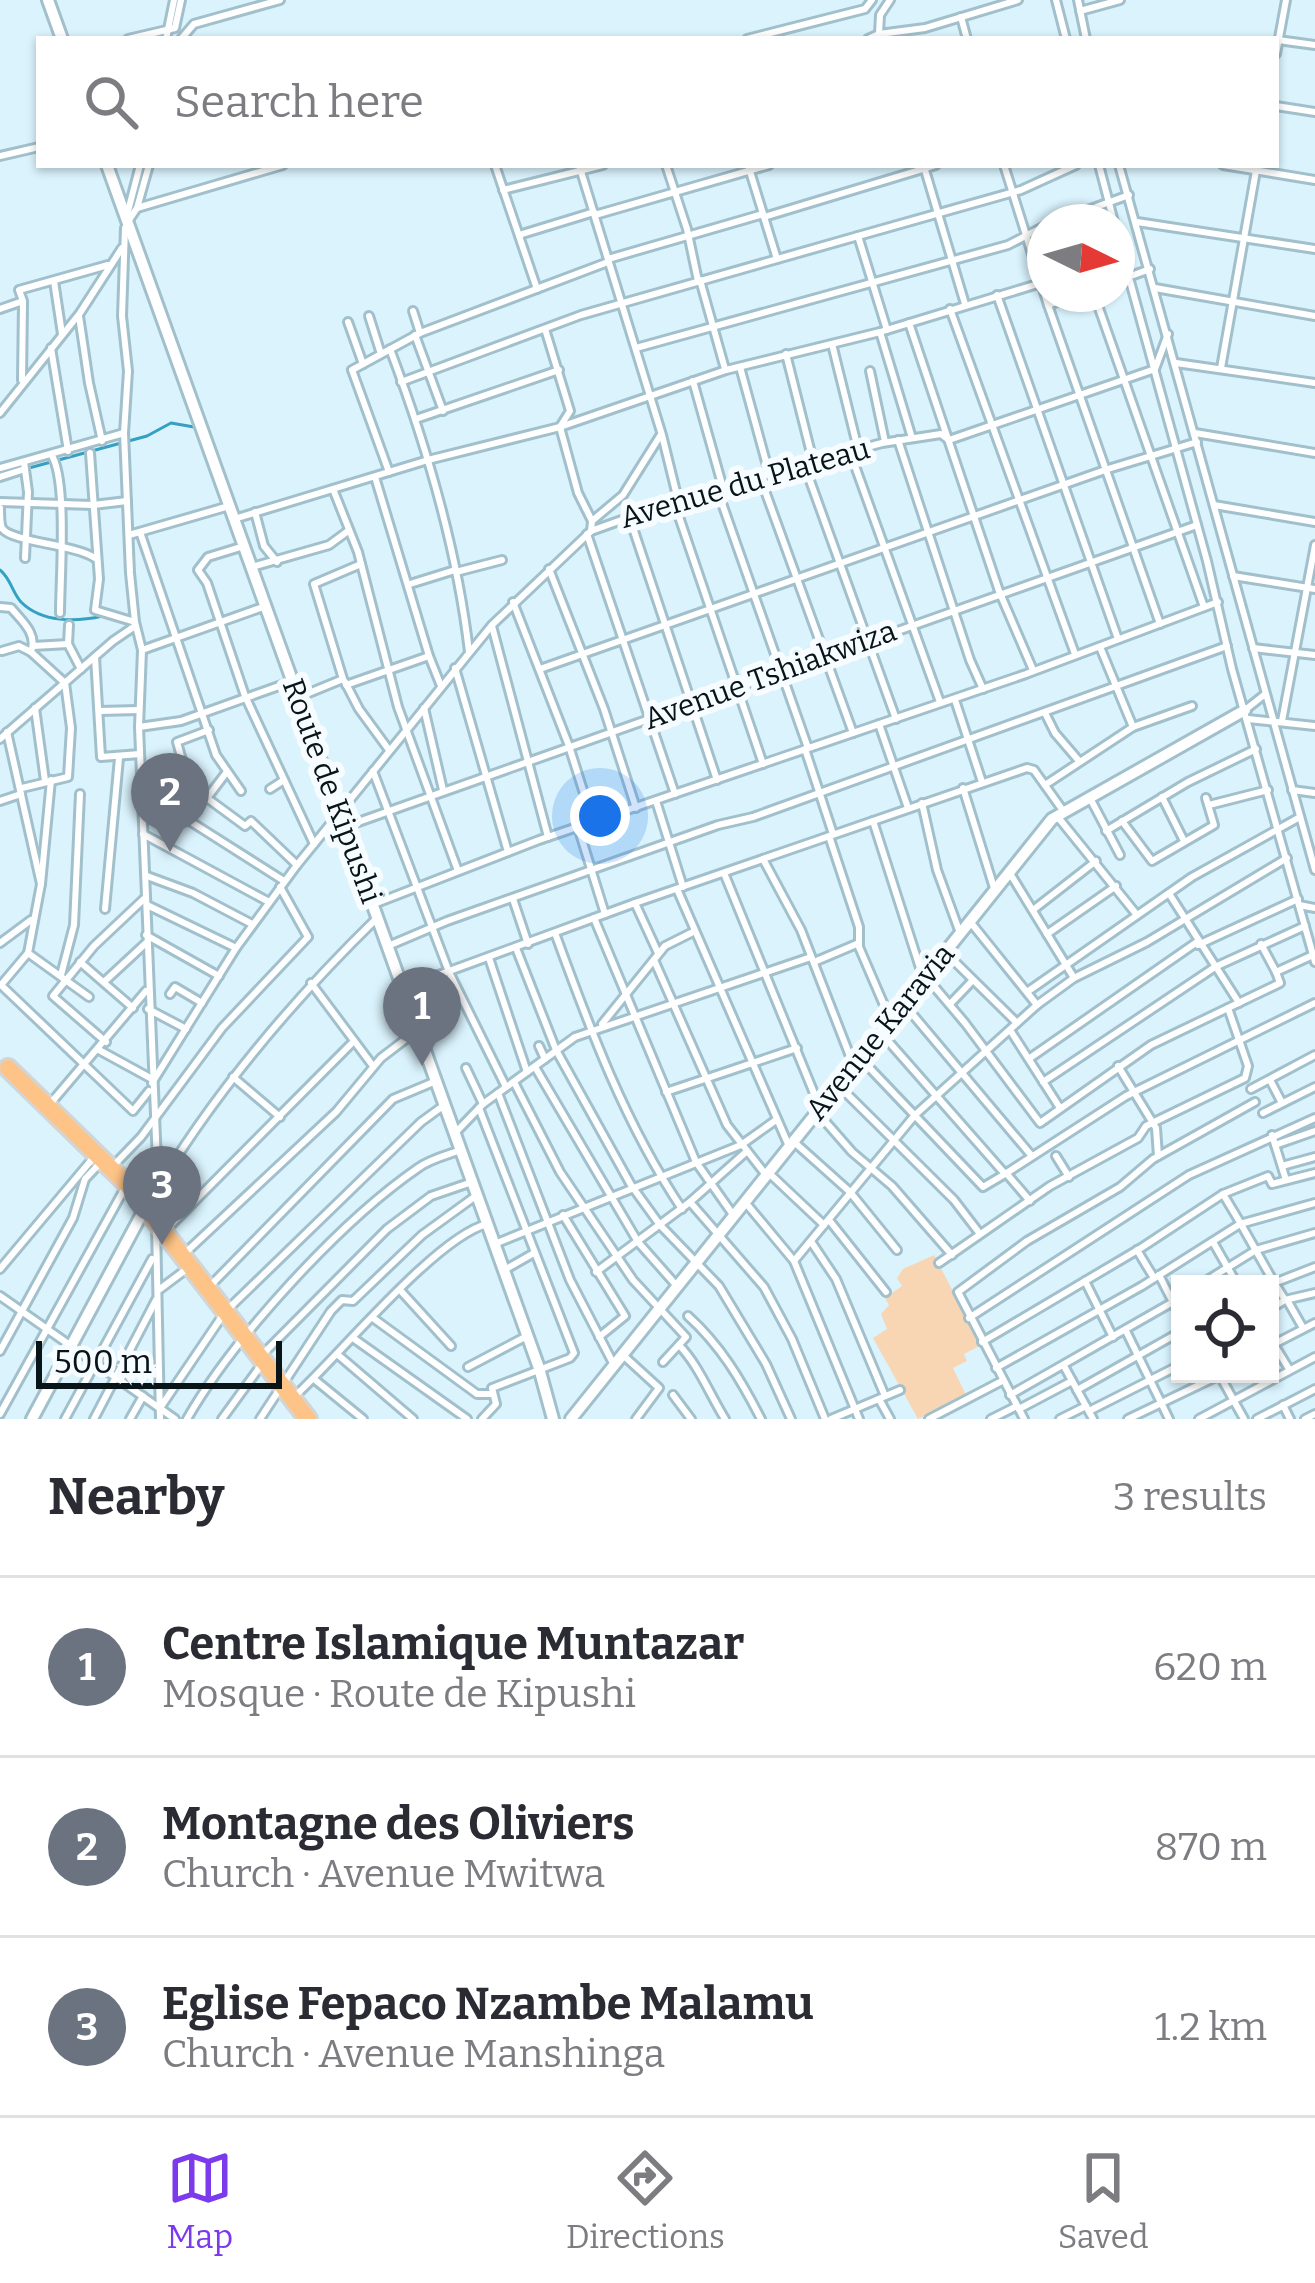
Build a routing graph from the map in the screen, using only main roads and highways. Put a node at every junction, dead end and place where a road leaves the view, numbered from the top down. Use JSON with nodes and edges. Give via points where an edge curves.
{"nodes":[{"id":1,"x":48,"y":0,"type":"edge"},
{"id":2,"x":61,"y":36,"type":"edge"},
{"id":3,"x":108,"y":168,"type":"edge"},
{"id":4,"x":1246,"y":714,"type":"road end"},
{"id":5,"x":8,"y":1068,"type":"dead end"},
{"id":6,"x":156,"y":1220,"type":"junction"},
{"id":7,"x":32,"y":1419,"type":"edge"},
{"id":8,"x":308,"y":1419,"type":"edge"},
{"id":9,"x":553,"y":1419,"type":"edge"},
{"id":10,"x":571,"y":1419,"type":"edge"}],
"edges":[{"from":1,"to":2,"type":"main road"},
{"from":3,"to":9,"type":"main road","name":"Route de Kipushi"},
{"from":4,"to":10,"type":"main road","name":"Avenue Karavia","via":[[1060,814]]},
{"from":5,"to":6,"type":"highway"},
{"from":6,"to":7,"type":"main road"},
{"from":6,"to":8,"type":"highway"}]}
